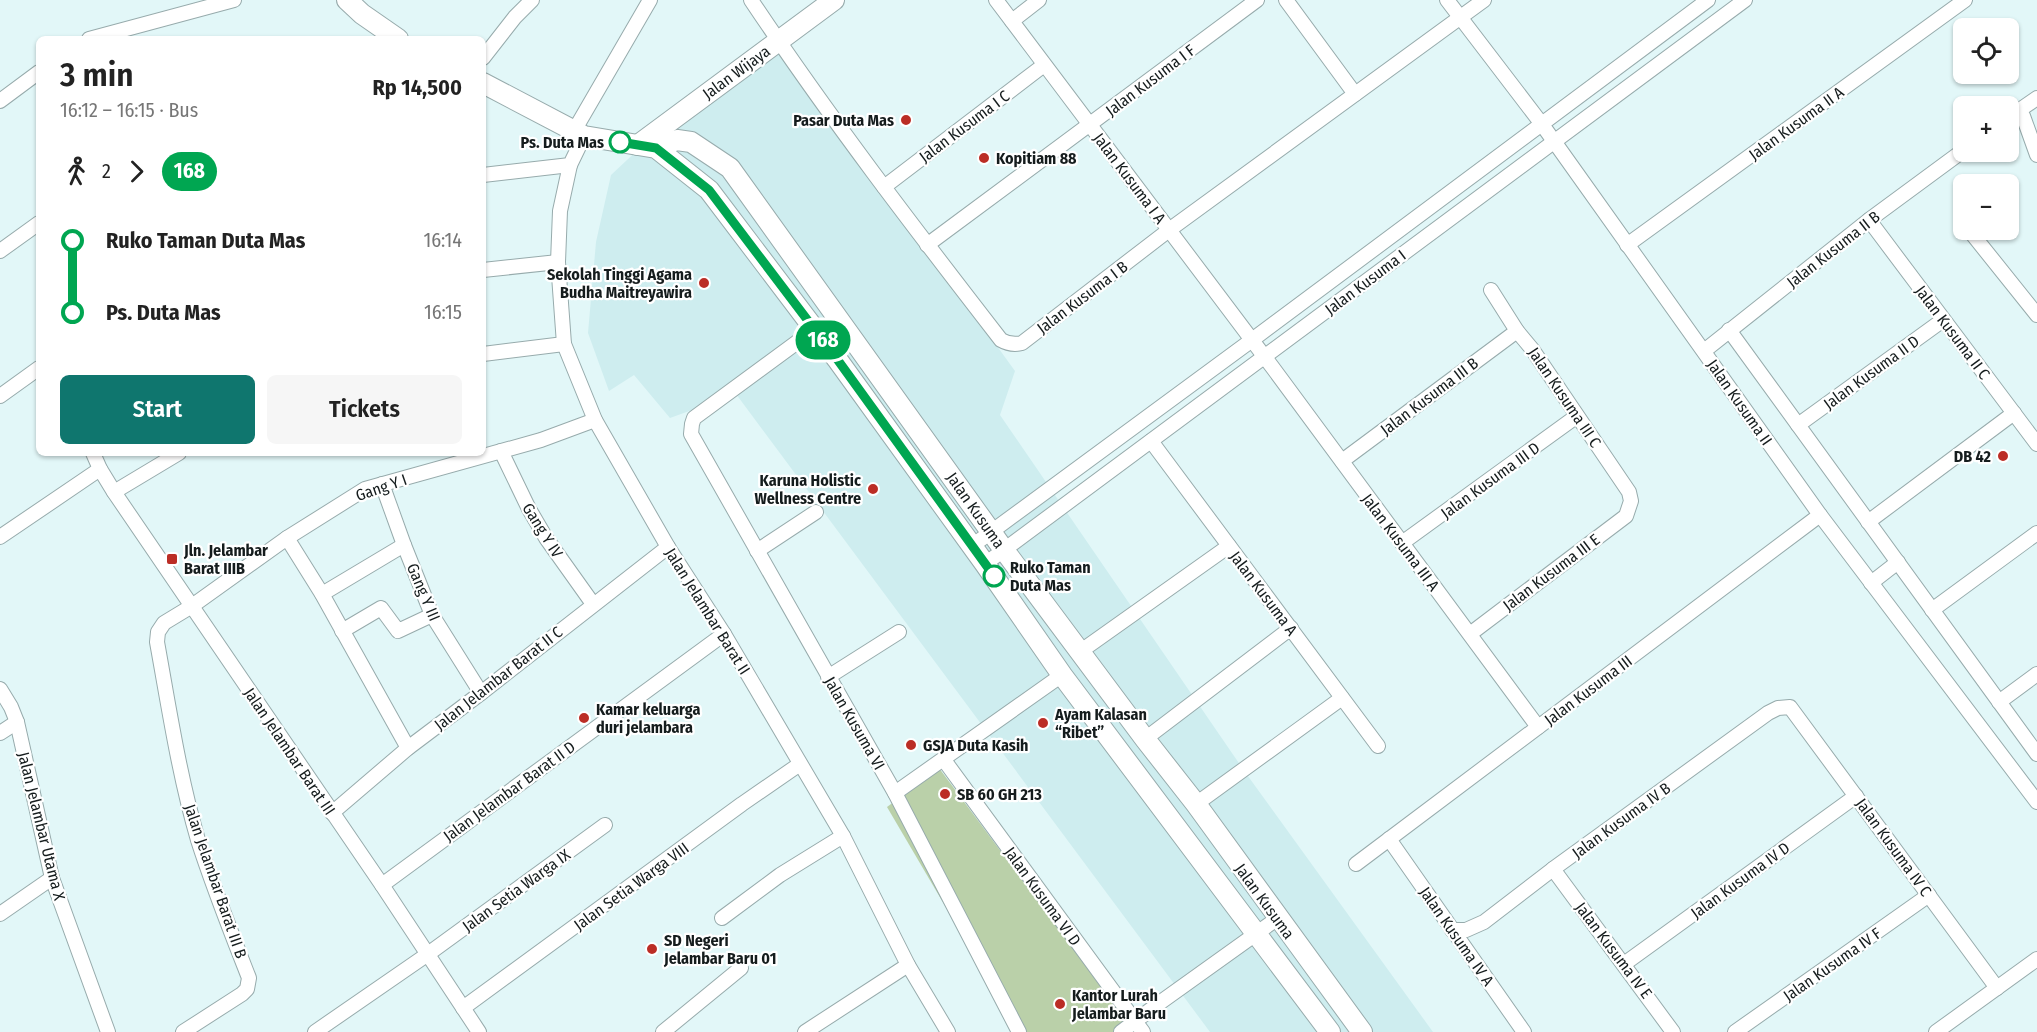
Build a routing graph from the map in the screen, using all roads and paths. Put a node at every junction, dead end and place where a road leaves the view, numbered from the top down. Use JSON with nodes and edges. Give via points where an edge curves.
{"nodes":[{"id":1,"x":234,"y":0,"type":"edge"},
{"id":2,"x":346,"y":0,"type":"edge"},
{"id":3,"x":532,"y":0,"type":"edge"},
{"id":4,"x":650,"y":0,"type":"edge"},
{"id":5,"x":751,"y":0,"type":"edge"},
{"id":6,"x":834,"y":0,"type":"edge"},
{"id":7,"x":996,"y":0,"type":"edge"},
{"id":8,"x":1040,"y":0,"type":"edge"},
{"id":9,"x":1257,"y":0,"type":"edge"},
{"id":10,"x":1286,"y":0,"type":"edge"},
{"id":11,"x":1447,"y":0,"type":"edge"},
{"id":12,"x":1484,"y":0,"type":"edge"},
{"id":13,"x":1708,"y":0,"type":"edge"},
{"id":14,"x":1745,"y":0,"type":"edge"},
{"id":15,"x":1965,"y":0,"type":"edge"},
{"id":16,"x":1461,"y":18,"type":"junction"},
{"id":17,"x":1012,"y":21,"type":"junction"},
{"id":18,"x":101,"y":36,"type":"edge"},
{"id":19,"x":394,"y":36,"type":"edge"},
{"id":20,"x":778,"y":41,"type":"junction"},
{"id":21,"x":486,"y":54,"type":"edge"},
{"id":22,"x":1044,"y":65,"type":"junction"},
{"id":23,"x":36,"y":74,"type":"edge"},
{"id":24,"x":486,"y":85,"type":"edge"},
{"id":25,"x":1354,"y":94,"type":"junction"},
{"id":26,"x":2037,"y":98,"type":"edge"},
{"id":27,"x":0,"y":100,"type":"edge"},
{"id":28,"x":2019,"y":110,"type":"edge"},
{"id":29,"x":2023,"y":116,"type":"dead end"},
{"id":30,"x":1541,"y":123,"type":"junction"},
{"id":31,"x":1090,"y":125,"type":"junction"},
{"id":32,"x":579,"y":133,"type":"junction"},
{"id":33,"x":1553,"y":141,"type":"junction"},
{"id":34,"x":647,"y":146,"type":"junction"},
{"id":35,"x":2037,"y":155,"type":"edge"},
{"id":36,"x":1953,"y":158,"type":"edge"},
{"id":37,"x":570,"y":165,"type":"junction"},
{"id":38,"x":486,"y":176,"type":"edge"},
{"id":39,"x":884,"y":187,"type":"junction"},
{"id":40,"x":1869,"y":220,"type":"junction"},
{"id":41,"x":36,"y":225,"type":"edge"},
{"id":42,"x":1169,"y":230,"type":"junction"},
{"id":43,"x":1978,"y":240,"type":"edge"},
{"id":44,"x":927,"y":245,"type":"junction"},
{"id":45,"x":1627,"y":245,"type":"junction"},
{"id":46,"x":0,"y":251,"type":"edge"},
{"id":47,"x":558,"y":262,"type":"junction"},
{"id":48,"x":486,"y":270,"type":"edge"},
{"id":49,"x":1491,"y":290,"type":"dead end"},
{"id":50,"x":2037,"y":315,"type":"edge"},
{"id":51,"x":1943,"y":320,"type":"junction"},
{"id":52,"x":815,"y":329,"type":"junction"},
{"id":53,"x":1730,"y":330,"type":"junction"},
{"id":54,"x":1517,"y":331,"type":"junction"},
{"id":55,"x":1252,"y":340,"type":"junction"},
{"id":56,"x":564,"y":344,"type":"junction"},
{"id":57,"x":1704,"y":351,"type":"junction"},
{"id":58,"x":486,"y":354,"type":"edge"},
{"id":59,"x":1264,"y":357,"type":"junction"},
{"id":60,"x":36,"y":371,"type":"edge"},
{"id":61,"x":0,"y":396,"type":"edge"},
{"id":62,"x":2014,"y":413,"type":"junction"},
{"id":63,"x":1577,"y":416,"type":"junction"},
{"id":64,"x":595,"y":420,"type":"junction"},
{"id":65,"x":1798,"y":425,"type":"junction"},
{"id":66,"x":1151,"y":441,"type":"junction"},
{"id":67,"x":2037,"y":444,"type":"edge"},
{"id":68,"x":501,"y":451,"type":"junction"},
{"id":69,"x":486,"y":455,"type":"edge"},
{"id":70,"x":94,"y":456,"type":"edge"},
{"id":71,"x":174,"y":456,"type":"edge"},
{"id":72,"x":483,"y":456,"type":"edge"},
{"id":73,"x":1342,"y":461,"type":"junction"},
{"id":74,"x":100,"y":469,"type":"junction"},
{"id":75,"x":382,"y":484,"type":"junction"},
{"id":76,"x":114,"y":492,"type":"junction"},
{"id":77,"x":1630,"y":508,"type":"joint"},
{"id":78,"x":816,"y":512,"type":"dead end"},
{"id":79,"x":1820,"y":515,"type":"junction"},
{"id":80,"x":1868,"y":522,"type":"junction"},
{"id":81,"x":992,"y":531,"type":"junction"},
{"id":82,"x":2037,"y":533,"type":"edge"},
{"id":83,"x":0,"y":537,"type":"edge"},
{"id":84,"x":287,"y":538,"type":"junction"},
{"id":85,"x":1402,"y":543,"type":"junction"},
{"id":86,"x":404,"y":545,"type":"junction"},
{"id":87,"x":972,"y":546,"type":"junction"},
{"id":88,"x":1228,"y":546,"type":"junction"},
{"id":89,"x":668,"y":547,"type":"junction"},
{"id":90,"x":1004,"y":550,"type":"junction"},
{"id":91,"x":757,"y":551,"type":"junction"},
{"id":92,"x":1898,"y":562,"type":"junction"},
{"id":93,"x":985,"y":564,"type":"junction"},
{"id":94,"x":1871,"y":583,"type":"junction"},
{"id":95,"x":322,"y":594,"type":"junction"},
{"id":96,"x":593,"y":604,"type":"junction"},
{"id":97,"x":192,"y":606,"type":"junction"},
{"id":98,"x":1932,"y":610,"type":"junction"},
{"id":99,"x":432,"y":615,"type":"junction"},
{"id":100,"x":1291,"y":628,"type":"junction"},
{"id":101,"x":342,"y":631,"type":"junction"},
{"id":102,"x":899,"y":632,"type":"dead end"},
{"id":103,"x":724,"y":634,"type":"junction"},
{"id":104,"x":1470,"y":634,"type":"junction"},
{"id":105,"x":1081,"y":651,"type":"junction"},
{"id":106,"x":2037,"y":674,"type":"edge"},
{"id":107,"x":1062,"y":675,"type":"junction"},
{"id":108,"x":828,"y":677,"type":"junction"},
{"id":109,"x":0,"y":689,"type":"edge"},
{"id":110,"x":481,"y":693,"type":"junction"},
{"id":111,"x":1342,"y":698,"type":"junction"},
{"id":112,"x":1999,"y":702,"type":"junction"},
{"id":113,"x":1790,"y":707,"type":"joint"},
{"id":114,"x":17,"y":722,"type":"junction"},
{"id":115,"x":1538,"y":727,"type":"junction"},
{"id":116,"x":0,"y":733,"type":"edge"},
{"id":117,"x":1145,"y":739,"type":"junction"},
{"id":118,"x":1378,"y":746,"type":"dead end"},
{"id":119,"x":408,"y":748,"type":"junction"},
{"id":120,"x":2037,"y":754,"type":"edge"},
{"id":121,"x":944,"y":760,"type":"junction"},
{"id":122,"x":800,"y":764,"type":"junction"},
{"id":123,"x":895,"y":794,"type":"junction"},
{"id":124,"x":1856,"y":796,"type":"junction"},
{"id":125,"x":2035,"y":796,"type":"edge"},
{"id":126,"x":1196,"y":804,"type":"junction"},
{"id":127,"x":332,"y":813,"type":"junction"},
{"id":128,"x":605,"y":825,"type":"dead end"},
{"id":129,"x":843,"y":836,"type":"junction"},
{"id":130,"x":1389,"y":839,"type":"junction"},
{"id":131,"x":1356,"y":864,"type":"dead end"},
{"id":132,"x":1553,"y":869,"type":"junction"},
{"id":133,"x":52,"y":878,"type":"junction"},
{"id":134,"x":382,"y":885,"type":"junction"},
{"id":135,"x":1929,"y":895,"type":"junction"},
{"id":136,"x":0,"y":914,"type":"edge"},
{"id":137,"x":722,"y":918,"type":"dead end"},
{"id":138,"x":1278,"y":918,"type":"junction"},
{"id":139,"x":1452,"y":930,"type":"junction"},
{"id":140,"x":1256,"y":934,"type":"junction"},
{"id":141,"x":428,"y":954,"type":"junction"},
{"id":142,"x":2037,"y":959,"type":"edge"},
{"id":143,"x":1624,"y":964,"type":"junction"},
{"id":144,"x":908,"y":965,"type":"junction"},
{"id":145,"x":741,"y":968,"type":"dead end"},
{"id":146,"x":1997,"y":987,"type":"junction"},
{"id":147,"x":463,"y":1008,"type":"junction"},
{"id":148,"x":1139,"y":1027,"type":"edge"},
{"id":149,"x":473,"y":1030,"type":"edge"},
{"id":150,"x":108,"y":1032,"type":"edge"},
{"id":151,"x":183,"y":1032,"type":"edge"},
{"id":152,"x":315,"y":1032,"type":"edge"},
{"id":153,"x":663,"y":1032,"type":"edge"},
{"id":154,"x":805,"y":1032,"type":"edge"},
{"id":155,"x":948,"y":1032,"type":"edge"},
{"id":156,"x":1018,"y":1032,"type":"edge"},
{"id":157,"x":1121,"y":1032,"type":"edge"},
{"id":158,"x":1330,"y":1032,"type":"edge"},
{"id":159,"x":1362,"y":1032,"type":"edge"},
{"id":160,"x":1524,"y":1032,"type":"edge"},
{"id":161,"x":1674,"y":1032,"type":"edge"},
{"id":162,"x":1735,"y":1032,"type":"edge"},
{"id":163,"x":1936,"y":1032,"type":"edge"}],
"edges":[{"from":1,"to":18,"type":"street"},
{"from":2,"to":19,"type":"street"},
{"from":3,"to":21,"type":"street"},
{"from":4,"to":32,"type":"street","name":"Jalan Jelambar Barat II"},
{"from":5,"to":20,"type":"street","name":"Jalan Kusuma I B"},
{"from":6,"to":20,"type":"street","name":"Jalan Wijaya"},
{"from":7,"to":17,"type":"street","name":"Jalan Kusuma I A"},
{"from":8,"to":17,"type":"street"},
{"from":9,"to":31,"type":"street","name":"Jalan Kusuma I F"},
{"from":10,"to":25,"type":"street"},
{"from":11,"to":16,"type":"street","name":"Jalan Kusuma II"},
{"from":12,"to":16,"type":"street","name":"Jalan Kusuma I B"},
{"from":13,"to":30,"type":"street","name":"Jalan Kusuma I"},
{"from":14,"to":33,"type":"street","name":"Jalan Kusuma I"},
{"from":15,"to":45,"type":"street","name":"Jalan Kusuma II A"},
{"from":16,"to":25,"type":"street","name":"Jalan Kusuma I B"},
{"from":16,"to":30,"type":"street","name":"Jalan Kusuma II"},
{"from":17,"to":22,"type":"street","name":"Jalan Kusuma I A"},
{"from":20,"to":34,"type":"street","name":"Jalan Wijaya"},
{"from":20,"to":39,"type":"street","name":"Jalan Kusuma I B"},
{"from":22,"to":31,"type":"street","name":"Jalan Kusuma I A"},
{"from":22,"to":39,"type":"street","name":"Jalan Kusuma I C"},
{"from":23,"to":27,"type":"street"},
{"from":24,"to":32,"type":"street","name":"Jalan Kusuma"},
{"from":25,"to":42,"type":"street","name":"Jalan Kusuma I B"},
{"from":26,"to":28,"type":"street"},
{"from":29,"to":35,"type":"street"},
{"from":30,"to":33,"type":"street","name":"Jalan Kusuma II"},
{"from":30,"to":55,"type":"street","name":"Jalan Kusuma I"},
{"from":31,"to":42,"type":"street","name":"Jalan Kusuma I A"},
{"from":31,"to":44,"type":"street","name":"Jalan Kusuma I F"},
{"from":32,"to":34,"type":"street","name":"Jalan Kusuma"},
{"from":32,"to":37,"type":"street","name":"Jalan Jelambar Barat II"},
{"from":33,"to":45,"type":"street","name":"Jalan Kusuma II"},
{"from":33,"to":59,"type":"street","name":"Jalan Kusuma I"},
{"from":34,"to":52,"type":"street","name":"Jalan Kusuma","via":[[709,190]]},
{"from":34,"to":81,"type":"street","name":"Jalan Kusuma","via":[[691,141],[730,168]]},
{"from":36,"to":40,"type":"street","name":"Jalan Kusuma II B"},
{"from":37,"to":38,"type":"street"},
{"from":37,"to":47,"type":"street","name":"Jalan Jelambar Barat II","via":[[560,211]]},
{"from":39,"to":44,"type":"street","name":"Jalan Kusuma I B"},
{"from":40,"to":51,"type":"street","name":"Jalan Kusuma II C"},
{"from":40,"to":53,"type":"street","name":"Jalan Kusuma II B"},
{"from":41,"to":46,"type":"street"},
{"from":42,"to":44,"type":"street","name":"Jalan Kusuma I B","via":[[1017,344],[1001,340]]},
{"from":42,"to":55,"type":"street","name":"Jalan Kusuma I A"},
{"from":43,"to":50,"type":"street"},
{"from":45,"to":57,"type":"street","name":"Jalan Kusuma II"},
{"from":47,"to":48,"type":"street"},
{"from":47,"to":56,"type":"street","name":"Jalan Jelambar Barat II"},
{"from":49,"to":54,"type":"street","name":"Jalan Kusuma III C"},
{"from":51,"to":62,"type":"street","name":"Jalan Kusuma II C"},
{"from":51,"to":65,"type":"street","name":"Jalan Kusuma II D"},
{"from":52,"to":87,"type":"street","name":"Jalan Kusuma"},
{"from":52,"to":91,"type":"street","name":"Jalan Kusuma VI","via":[[694,418],[692,424],[693,440]]},
{"from":53,"to":57,"type":"street","name":"Jalan Kusuma II B"},
{"from":53,"to":65,"type":"street"},
{"from":54,"to":63,"type":"street","name":"Jalan Kusuma III C"},
{"from":54,"to":73,"type":"street","name":"Jalan Kusuma III B"},
{"from":55,"to":59,"type":"street","name":"Jalan Kusuma I A"},
{"from":55,"to":81,"type":"street","name":"Jalan Kusuma I"},
{"from":56,"to":58,"type":"street"},
{"from":56,"to":64,"type":"street","name":"Jalan Jelambar Barat II"},
{"from":57,"to":79,"type":"street","name":"Jalan Kusuma II"},
{"from":59,"to":66,"type":"street","name":"Jalan Kusuma I"},
{"from":59,"to":73,"type":"street","name":"Jalan Kusuma III A"},
{"from":60,"to":61,"type":"street"},
{"from":62,"to":67,"type":"street","name":"Jalan Kusuma II C"},
{"from":62,"to":80,"type":"street"},
{"from":63,"to":77,"type":"street","name":"Jalan Kusuma III C","via":[[1629,492]]},
{"from":63,"to":85,"type":"street","name":"Jalan Kusuma III D"},
{"from":64,"to":68,"type":"street","name":"Gang Y I"},
{"from":64,"to":89,"type":"street","name":"Jalan Jelambar Barat II"},
{"from":65,"to":80,"type":"street"},
{"from":66,"to":88,"type":"street","name":"Jalan Kusuma A"},
{"from":66,"to":90,"type":"street","name":"Jalan Kusuma I"},
{"from":68,"to":69,"type":"street","name":"Gang Y I"},
{"from":68,"to":96,"type":"street","name":"Gang Y IV","via":[[540,528]]},
{"from":70,"to":74,"type":"street","name":"Jalan Jelambar Barat III"},
{"from":71,"to":76,"type":"street"},
{"from":72,"to":75,"type":"street","name":"Gang Y I"},
{"from":73,"to":85,"type":"street","name":"Jalan Kusuma III A"},
{"from":74,"to":76,"type":"street","name":"Jalan Jelambar Barat III"},
{"from":74,"to":83,"type":"street"},
{"from":75,"to":84,"type":"street","name":"Gang Y I","via":[[365,489]]},
{"from":75,"to":86,"type":"street","name":"Gang Y III"},
{"from":76,"to":97,"type":"street","name":"Jalan Jelambar Barat III"},
{"from":77,"to":104,"type":"street","name":"Jalan Kusuma III E","via":[[1626,516]]},
{"from":78,"to":91,"type":"street"},
{"from":79,"to":94,"type":"street","name":"Jalan Kusuma II"},
{"from":79,"to":115,"type":"street","name":"Jalan Kusuma III"},
{"from":80,"to":92,"type":"street"},
{"from":81,"to":87,"type":"street","name":"Jalan Kusuma I"},
{"from":81,"to":90,"type":"street","name":"Jalan Kusuma"},
{"from":82,"to":98,"type":"street"},
{"from":84,"to":95,"type":"street"},
{"from":84,"to":97,"type":"street","name":"Gang Y I"},
{"from":85,"to":104,"type":"street","name":"Jalan Kusuma III A"},
{"from":86,"to":95,"type":"street"},
{"from":86,"to":99,"type":"street","name":"Gang Y III"},
{"from":87,"to":93,"type":"street","name":"Jalan Kusuma"},
{"from":88,"to":100,"type":"street","name":"Jalan Kusuma A"},
{"from":88,"to":105,"type":"street"},
{"from":89,"to":96,"type":"street","name":"Jalan Jelambar Barat II C"},
{"from":89,"to":103,"type":"street","name":"Jalan Jelambar Barat II"},
{"from":90,"to":93,"type":"street","name":"Jalan Kusuma I"},
{"from":90,"to":105,"type":"street","name":"Jalan Kusuma"},
{"from":91,"to":108,"type":"street","name":"Jalan Kusuma VI"},
{"from":92,"to":94,"type":"street"},
{"from":92,"to":98,"type":"street"},
{"from":93,"to":107,"type":"street","name":"Jalan Kusuma"},
{"from":94,"to":125,"type":"street","name":"Jalan Kusuma II"},
{"from":95,"to":101,"type":"street"},
{"from":96,"to":110,"type":"street","name":"Jalan Jelambar Barat II C"},
{"from":97,"to":127,"type":"street","name":"Jalan Jelambar Barat III"},
{"from":97,"to":151,"type":"street","name":"Jalan Jelambar Barat III B","via":[[164,623],[157,642],[179,764],[198,839],[249,984],[242,994]]},
{"from":98,"to":112,"type":"street"},
{"from":99,"to":101,"type":"street","via":[[398,631],[381,608]]},
{"from":99,"to":110,"type":"street","name":"Gang Y III"},
{"from":100,"to":111,"type":"street","name":"Jalan Kusuma A"},
{"from":100,"to":117,"type":"street"},
{"from":101,"to":119,"type":"street"},
{"from":102,"to":108,"type":"street"},
{"from":103,"to":122,"type":"street","name":"Jalan Jelambar Barat II"},
{"from":103,"to":134,"type":"street","name":"Jalan Jelambar Barat II D"},
{"from":104,"to":115,"type":"street","name":"Jalan Kusuma III A"},
{"from":105,"to":117,"type":"street","name":"Jalan Kusuma"},
{"from":106,"to":112,"type":"street"},
{"from":107,"to":121,"type":"street"},
{"from":107,"to":140,"type":"street","name":"Jalan Kusuma"},
{"from":108,"to":123,"type":"street","name":"Jalan Kusuma VI"},
{"from":109,"to":114,"type":"street","name":"Jalan Jelambar Utama X"},
{"from":110,"to":119,"type":"street","name":"Jalan Jelambar Barat II C"},
{"from":111,"to":118,"type":"street","name":"Jalan Kusuma A"},
{"from":111,"to":126,"type":"street"},
{"from":112,"to":120,"type":"street"},
{"from":113,"to":124,"type":"street","name":"Jalan Kusuma IV C"},
{"from":113,"to":132,"type":"street","name":"Jalan Kusuma IV B","via":[[1768,713]]},
{"from":114,"to":116,"type":"street"},
{"from":114,"to":133,"type":"street","name":"Jalan Jelambar Utama X"},
{"from":115,"to":130,"type":"street","name":"Jalan Kusuma III"},
{"from":117,"to":126,"type":"street","name":"Jalan Kusuma"},
{"from":119,"to":127,"type":"street","name":"Jalan Jelambar Barat II C"},
{"from":121,"to":123,"type":"street"},
{"from":121,"to":148,"type":"street","name":"Jalan Kusuma VI D"},
{"from":122,"to":129,"type":"street","name":"Jalan Jelambar Barat II"},
{"from":122,"to":147,"type":"street","name":"Jalan Setia Warga VIII"},
{"from":123,"to":156,"type":"street","name":"Jalan Kusuma VI"},
{"from":124,"to":135,"type":"street","name":"Jalan Kusuma IV C"},
{"from":124,"to":143,"type":"street","name":"Jalan Kusuma IV D"},
{"from":126,"to":138,"type":"street","name":"Jalan Kusuma"},
{"from":127,"to":134,"type":"street","name":"Jalan Jelambar Barat III"},
{"from":128,"to":141,"type":"street","name":"Jalan Setia Warga IX"},
{"from":129,"to":137,"type":"street","via":[[780,875]]},
{"from":129,"to":144,"type":"street","name":"Jalan Jelambar Barat II"},
{"from":130,"to":131,"type":"street","name":"Jalan Kusuma III"},
{"from":130,"to":139,"type":"street","name":"Jalan Kusuma IV A"},
{"from":132,"to":139,"type":"street","name":"Jalan Kusuma IV B","via":[[1484,922],[1466,930]]},
{"from":132,"to":143,"type":"street","name":"Jalan Kusuma IV E"},
{"from":133,"to":136,"type":"street"},
{"from":133,"to":150,"type":"street","name":"Jalan Jelambar Utama X"},
{"from":134,"to":141,"type":"street","name":"Jalan Jelambar Barat III"},
{"from":135,"to":146,"type":"street","name":"Jalan Kusuma IV C"},
{"from":135,"to":162,"type":"street","name":"Jalan Kusuma IV F"},
{"from":138,"to":140,"type":"street"},
{"from":138,"to":159,"type":"street","name":"Jalan Kusuma"},
{"from":139,"to":160,"type":"street","name":"Jalan Kusuma IV A"},
{"from":140,"to":148,"type":"street"},
{"from":140,"to":158,"type":"street","name":"Jalan Kusuma"},
{"from":141,"to":147,"type":"street","name":"Jalan Jelambar Barat III"},
{"from":141,"to":152,"type":"street","name":"Jalan Setia Warga IX"},
{"from":142,"to":146,"type":"street"},
{"from":143,"to":161,"type":"street","name":"Jalan Kusuma IV E"},
{"from":144,"to":154,"type":"street"},
{"from":144,"to":155,"type":"street","name":"Jalan Jelambar Barat II"},
{"from":145,"to":153,"type":"street"},
{"from":146,"to":163,"type":"street"},
{"from":147,"to":149,"type":"street","name":"Jalan Jelambar Barat III"},
{"from":148,"to":157,"type":"street"}]}
